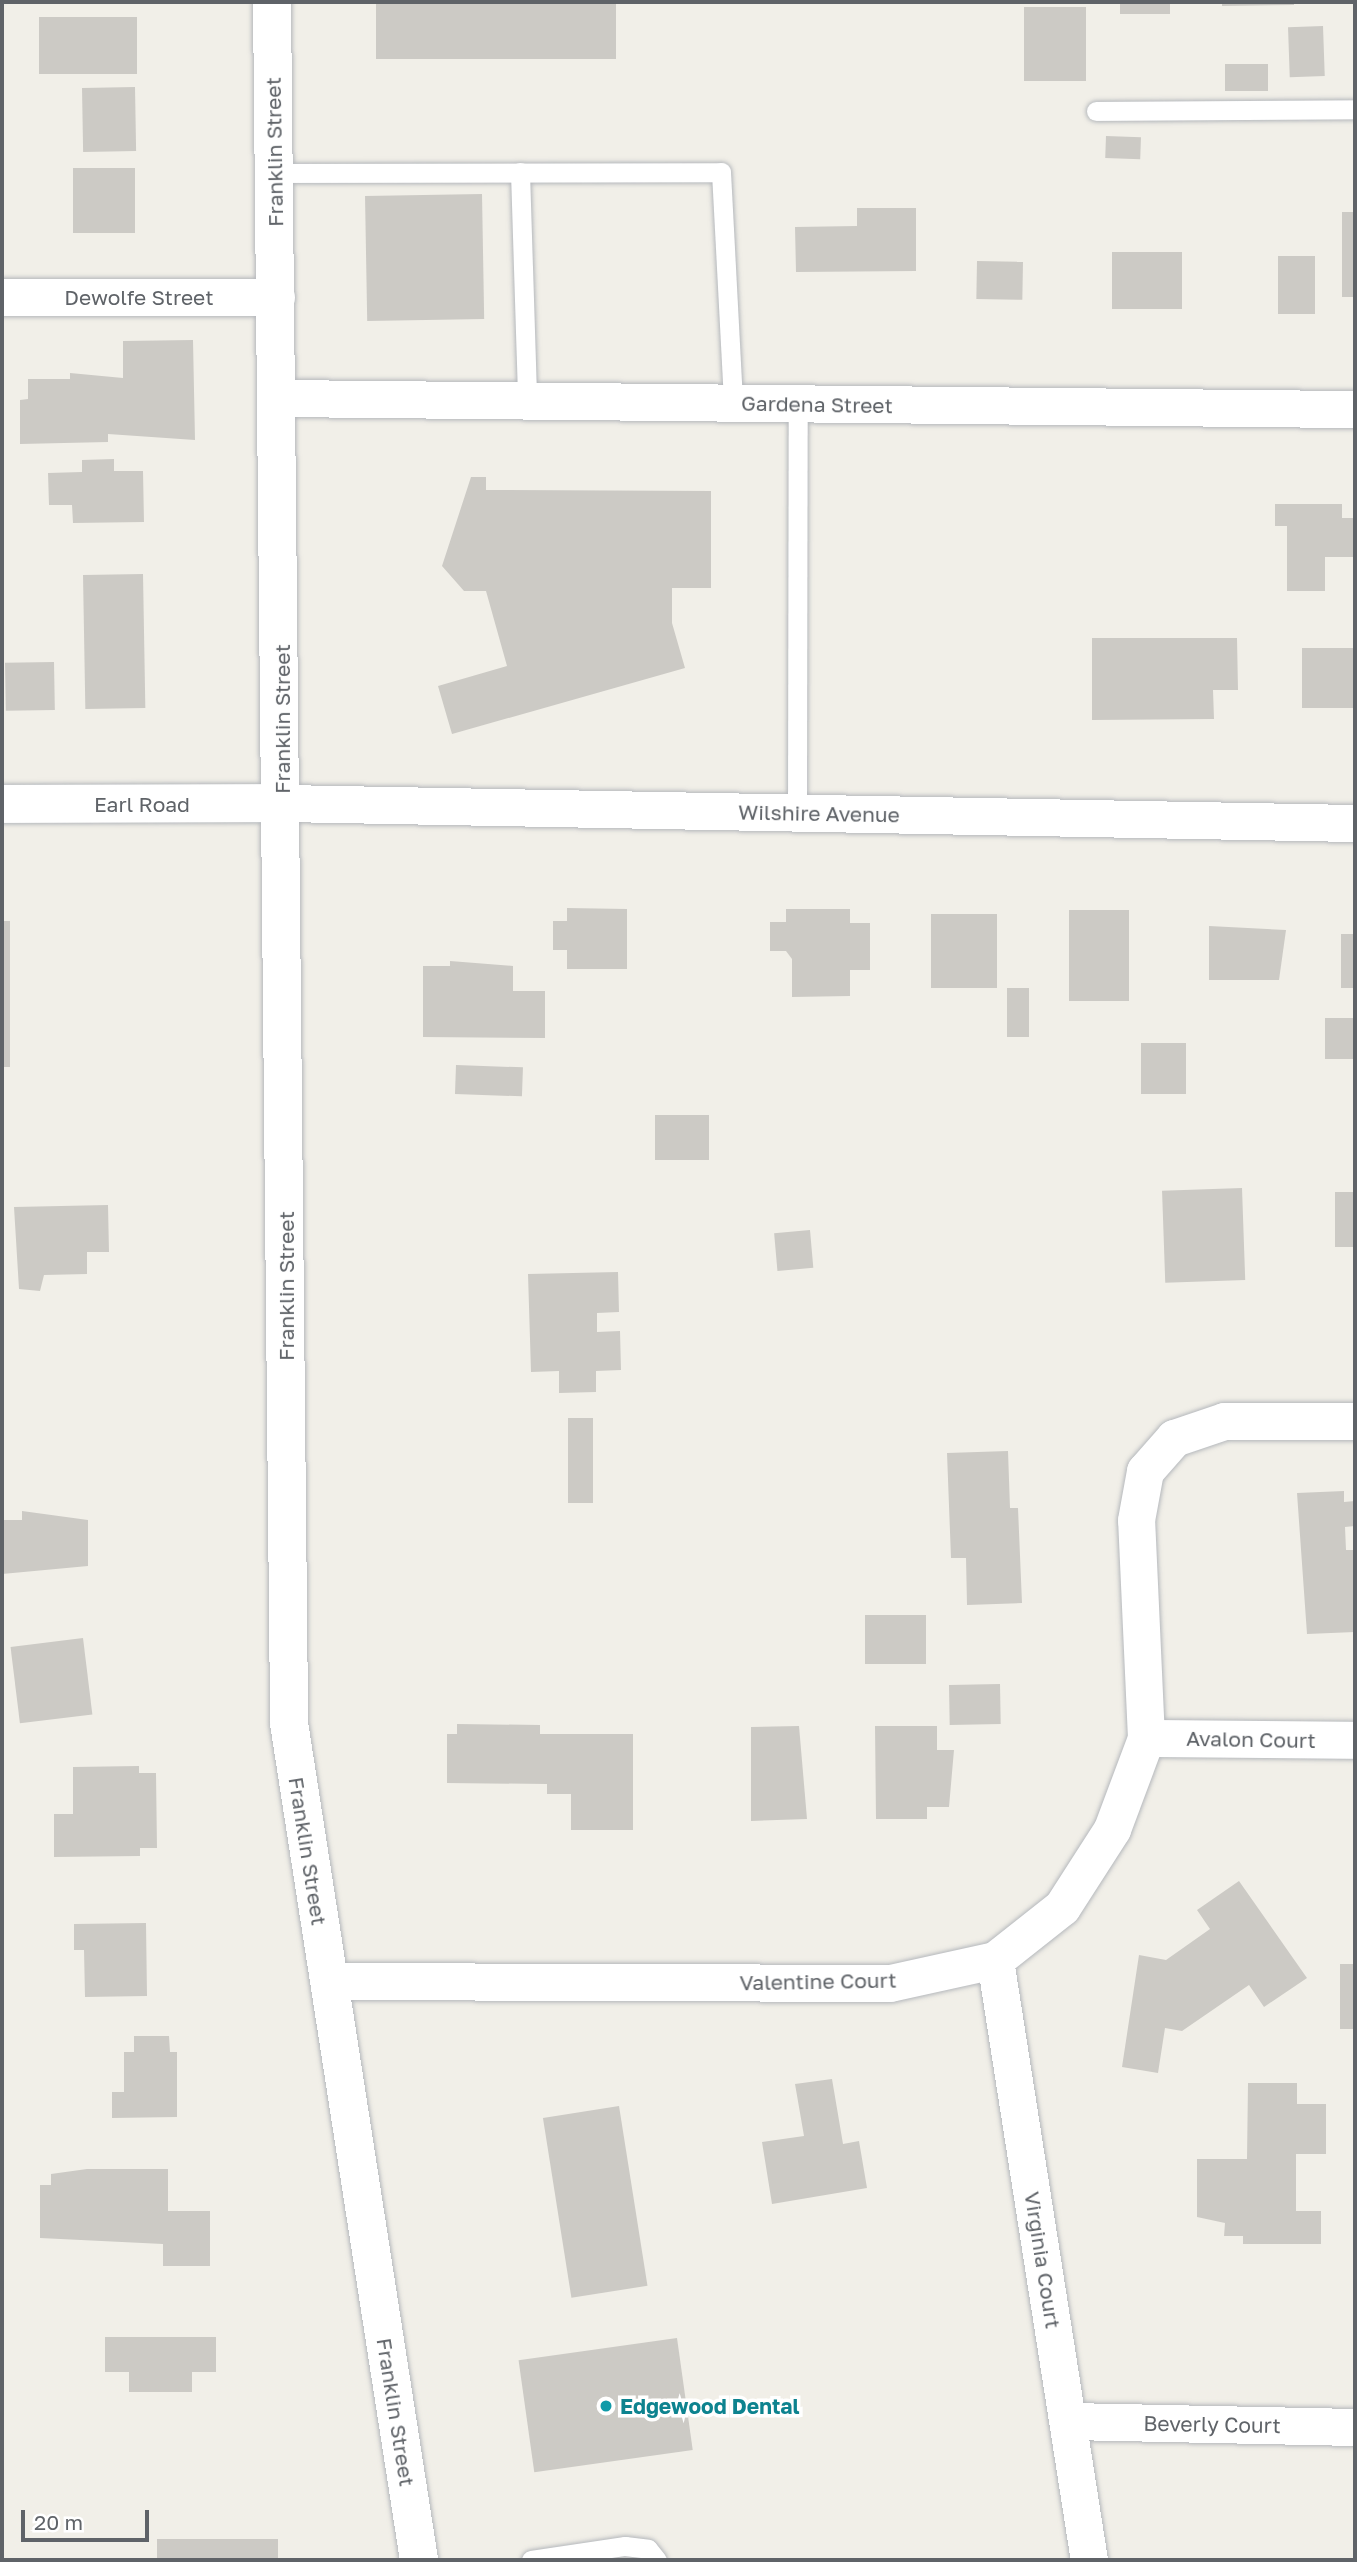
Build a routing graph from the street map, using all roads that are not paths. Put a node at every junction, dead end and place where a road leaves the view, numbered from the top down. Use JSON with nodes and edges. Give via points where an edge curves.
{"nodes":[{"id":1,"x":272,"y":2,"type":"edge"},
{"id":2,"x":1355,"y":108,"type":"edge"},
{"id":3,"x":1096,"y":111,"type":"dead end"},
{"id":4,"x":520,"y":172,"type":"junction"},
{"id":5,"x":274,"y":173,"type":"junction"},
{"id":6,"x":2,"y":297,"type":"edge"},
{"id":7,"x":276,"y":297,"type":"junction"},
{"id":8,"x":279,"y":398,"type":"junction"},
{"id":9,"x":527,"y":401,"type":"junction"},
{"id":10,"x":733,"y":403,"type":"junction"},
{"id":11,"x":798,"y":404,"type":"junction"},
{"id":12,"x":1355,"y":409,"type":"edge"},
{"id":13,"x":283,"y":803,"type":"junction"},
{"id":14,"x":2,"y":804,"type":"edge"},
{"id":15,"x":797,"y":812,"type":"junction"},
{"id":16,"x":1355,"y":823,"type":"edge"},
{"id":17,"x":1355,"y":1422,"type":"edge"},
{"id":18,"x":1146,"y":1738,"type":"junction"},
{"id":19,"x":1355,"y":1741,"type":"edge"},
{"id":20,"x":995,"y":1960,"type":"junction"},
{"id":21,"x":329,"y":1981,"type":"junction"},
{"id":22,"x":1069,"y":2421,"type":"junction"},
{"id":23,"x":1355,"y":2427,"type":"edge"},
{"id":24,"x":564,"y":2558,"type":"edge"},
{"id":25,"x":419,"y":2560,"type":"edge"},
{"id":26,"x":531,"y":2560,"type":"edge"},
{"id":27,"x":657,"y":2560,"type":"edge"},
{"id":28,"x":1090,"y":2560,"type":"edge"}],
"edges":[{"from":1,"to":5,"type":"main road","name":"Franklin Street"},
{"from":2,"to":3,"type":"lane"},
{"from":4,"to":5,"type":"lane"},
{"from":4,"to":9,"type":"lane"},
{"from":4,"to":10,"type":"lane","via":[[721,172]]},
{"from":5,"to":7,"type":"main road","name":"Franklin Street"},
{"from":6,"to":7,"type":"street","name":"Dewolfe Street"},
{"from":7,"to":8,"type":"main road","name":"Franklin Street"},
{"from":8,"to":9,"type":"street","name":"Gardena Street"},
{"from":8,"to":13,"type":"main road","name":"Franklin Street"},
{"from":9,"to":10,"type":"street","name":"Gardena Street"},
{"from":10,"to":11,"type":"street","name":"Gardena Street"},
{"from":11,"to":12,"type":"street","name":"Gardena Street"},
{"from":11,"to":15,"type":"lane"},
{"from":13,"to":14,"type":"main road","name":"Earl Road"},
{"from":13,"to":15,"type":"street","name":"Wilshire Avenue"},
{"from":13,"to":21,"type":"main road","name":"Franklin Street","via":[[289,1723]]},
{"from":15,"to":16,"type":"street","name":"Wilshire Avenue"},
{"from":17,"to":18,"type":"street","name":"Valentine Court","via":[[1224,1421],[1174,1438],[1145,1471],[1136,1520]]},
{"from":18,"to":19,"type":"street","name":"Avalon Court"},
{"from":18,"to":20,"type":"street","name":"Valentine Court","via":[[1112,1829],[1062,1907]]},
{"from":20,"to":21,"type":"street","name":"Valentine Court","via":[[890,1983]]},
{"from":20,"to":22,"type":"street","name":"Virginia Court"},
{"from":21,"to":25,"type":"main road","name":"Franklin Street"},
{"from":22,"to":23,"type":"street","name":"Beverly Court"},
{"from":22,"to":28,"type":"street","name":"Virginia Court"},
{"from":24,"to":26,"type":"lane"},
{"from":24,"to":27,"type":"lane","via":[[625,2546],[648,2549]]}]}
